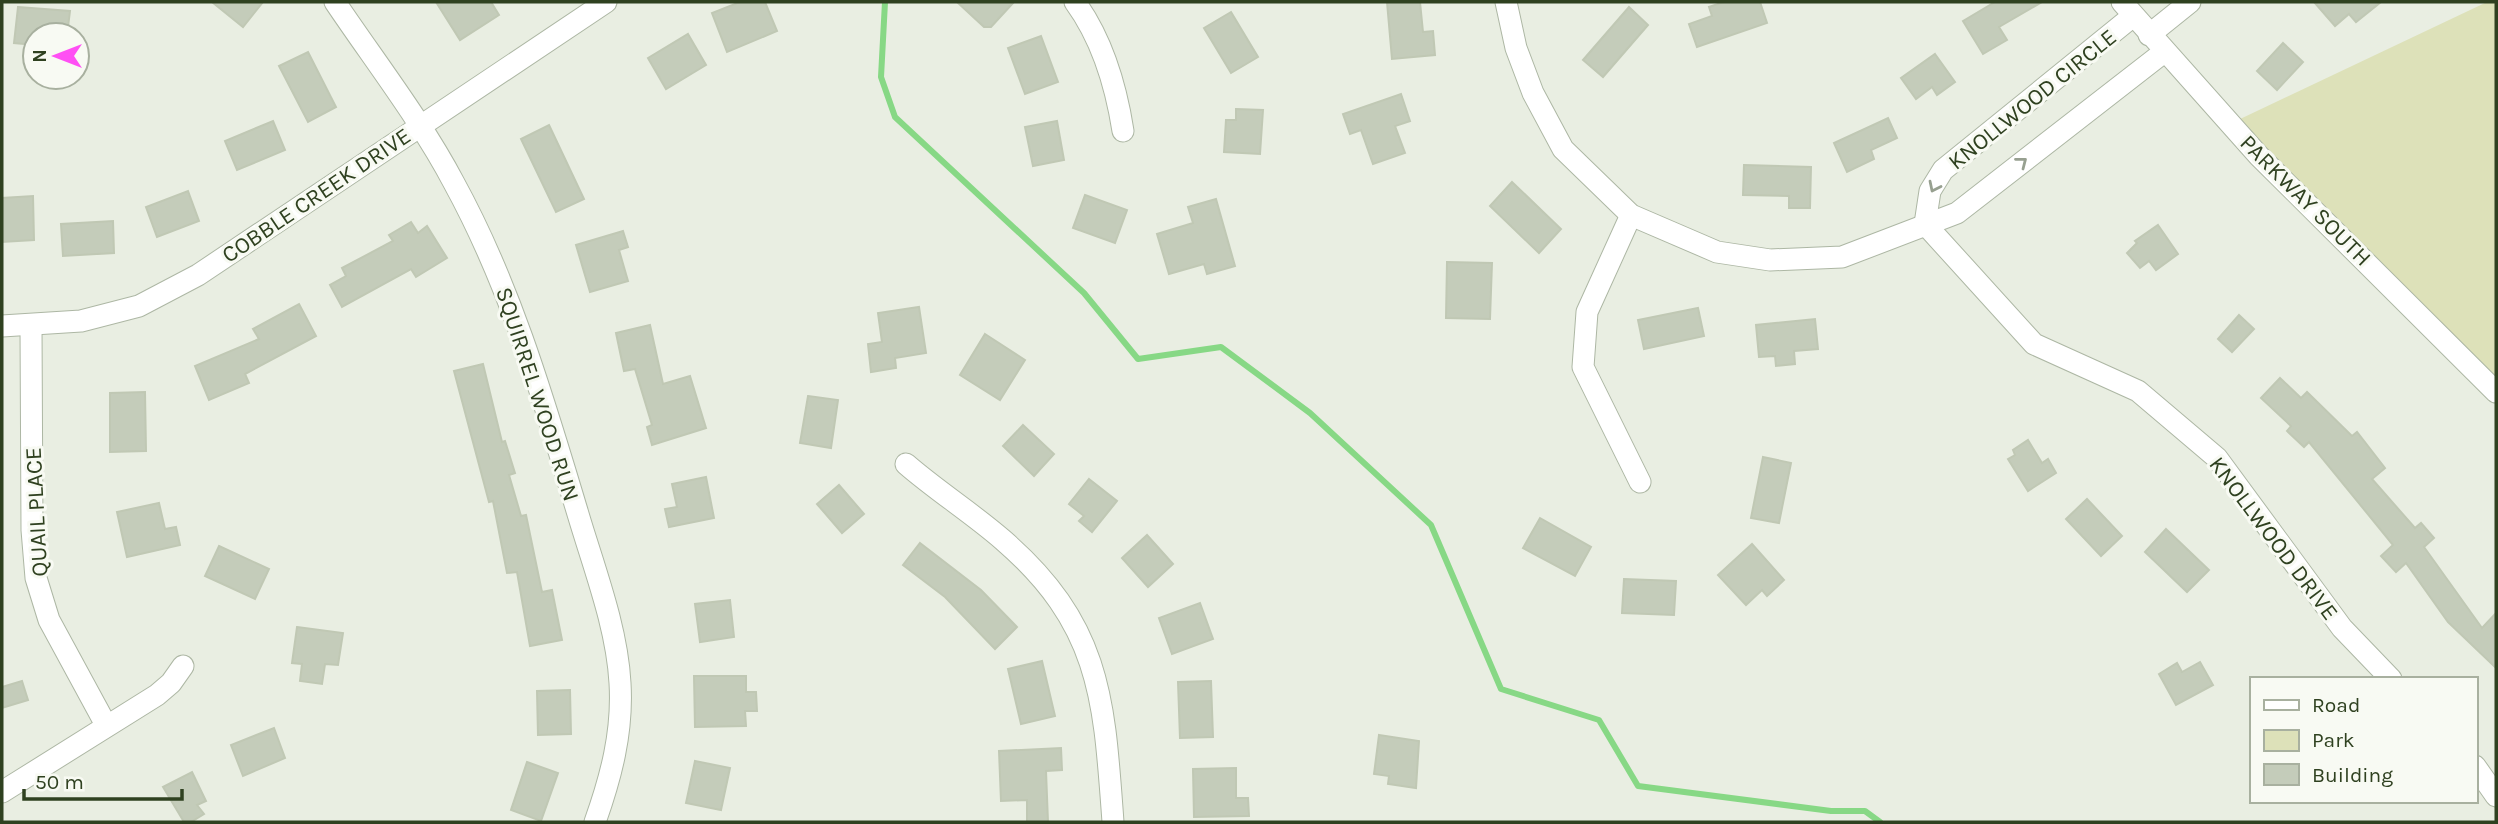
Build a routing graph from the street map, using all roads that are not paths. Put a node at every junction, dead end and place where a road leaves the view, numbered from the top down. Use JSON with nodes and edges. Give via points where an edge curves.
{"nodes":[{"id":1,"x":335,"y":2,"type":"edge"},
{"id":2,"x":606,"y":2,"type":"edge"},
{"id":3,"x":1075,"y":2,"type":"edge"},
{"id":4,"x":1506,"y":2,"type":"edge"},
{"id":5,"x":2190,"y":2,"type":"edge"},
{"id":6,"x":2128,"y":9,"type":"edge"},
{"id":7,"x":2149,"y":35,"type":"junction"},
{"id":8,"x":2164,"y":52,"type":"junction"},
{"id":9,"x":417,"y":125,"type":"junction"},
{"id":10,"x":1123,"y":131,"type":"dead end"},
{"id":11,"x":1631,"y":215,"type":"junction"},
{"id":12,"x":1925,"y":224,"type":"junction"},
{"id":13,"x":2,"y":326,"type":"edge"},
{"id":14,"x":32,"y":326,"type":"junction"},
{"id":15,"x":2496,"y":392,"type":"edge"},
{"id":16,"x":906,"y":464,"type":"dead end"},
{"id":17,"x":1640,"y":482,"type":"dead end"},
{"id":18,"x":183,"y":666,"type":"dead end"},
{"id":19,"x":2389,"y":677,"type":"edge"},
{"id":20,"x":106,"y":725,"type":"junction"},
{"id":21,"x":2477,"y":769,"type":"edge"},
{"id":22,"x":2,"y":792,"type":"edge"},
{"id":23,"x":2496,"y":796,"type":"edge"},
{"id":24,"x":595,"y":822,"type":"edge"},
{"id":25,"x":1113,"y":822,"type":"edge"}],
"edges":[{"from":1,"to":9,"type":"street","name":"SQUIRREL WOOD RUN"},
{"from":2,"to":9,"type":"street","name":"COBBLE CREEK DRIVE"},
{"from":3,"to":10,"type":"street","via":[[1104,58]]},
{"from":4,"to":11,"type":"street","name":"KNOLLWOOD CIRCLE","via":[[1529,82],[1563,149]]},
{"from":5,"to":7,"type":"street"},
{"from":6,"to":7,"type":"street","name":"PARKWAY SOUTH"},
{"from":6,"to":12,"type":"street","name":"KNOLLWOOD CIRCLE","one_way":true,"via":[[1943,170],[1930,191]]},
{"from":7,"to":8,"type":"street","name":"PARKWAY SOUTH"},
{"from":12,"to":8,"type":"street","name":"KNOLLWOOD CIRCLE","one_way":true,"via":[[1957,213]]},
{"from":8,"to":15,"type":"street","name":"PARKWAY SOUTH","via":[[2259,156]]},
{"from":9,"to":14,"type":"street","name":"COBBLE CREEK DRIVE","via":[[198,275],[139,306],[81,321]]},
{"from":9,"to":24,"type":"street","name":"SQUIRREL WOOD RUN","via":[[453,180],[496,267],[562,460],[613,642],[620,683],[619,734],[613,773]]},
{"from":11,"to":12,"type":"street","name":"KNOLLWOOD CIRCLE","via":[[1717,252],[1770,260],[1842,257]]},
{"from":11,"to":17,"type":"street","via":[[1587,312],[1583,367]]},
{"from":12,"to":19,"type":"street","name":"KNOLLWOOD DRIVE","via":[[2034,344],[2138,391],[2217,458],[2342,628]]},
{"from":13,"to":14,"type":"street","name":"COBBLE CREEK DRIVE"},
{"from":14,"to":20,"type":"street","name":"QUAIL PLACE","via":[[36,578],[49,620]]},
{"from":16,"to":25,"type":"street","via":[[1001,538],[1038,573],[1068,614],[1088,651],[1106,724]]},
{"from":18,"to":20,"type":"street","via":[[157,695]]},
{"from":20,"to":22,"type":"street"},
{"from":21,"to":23,"type":"street"}]}
